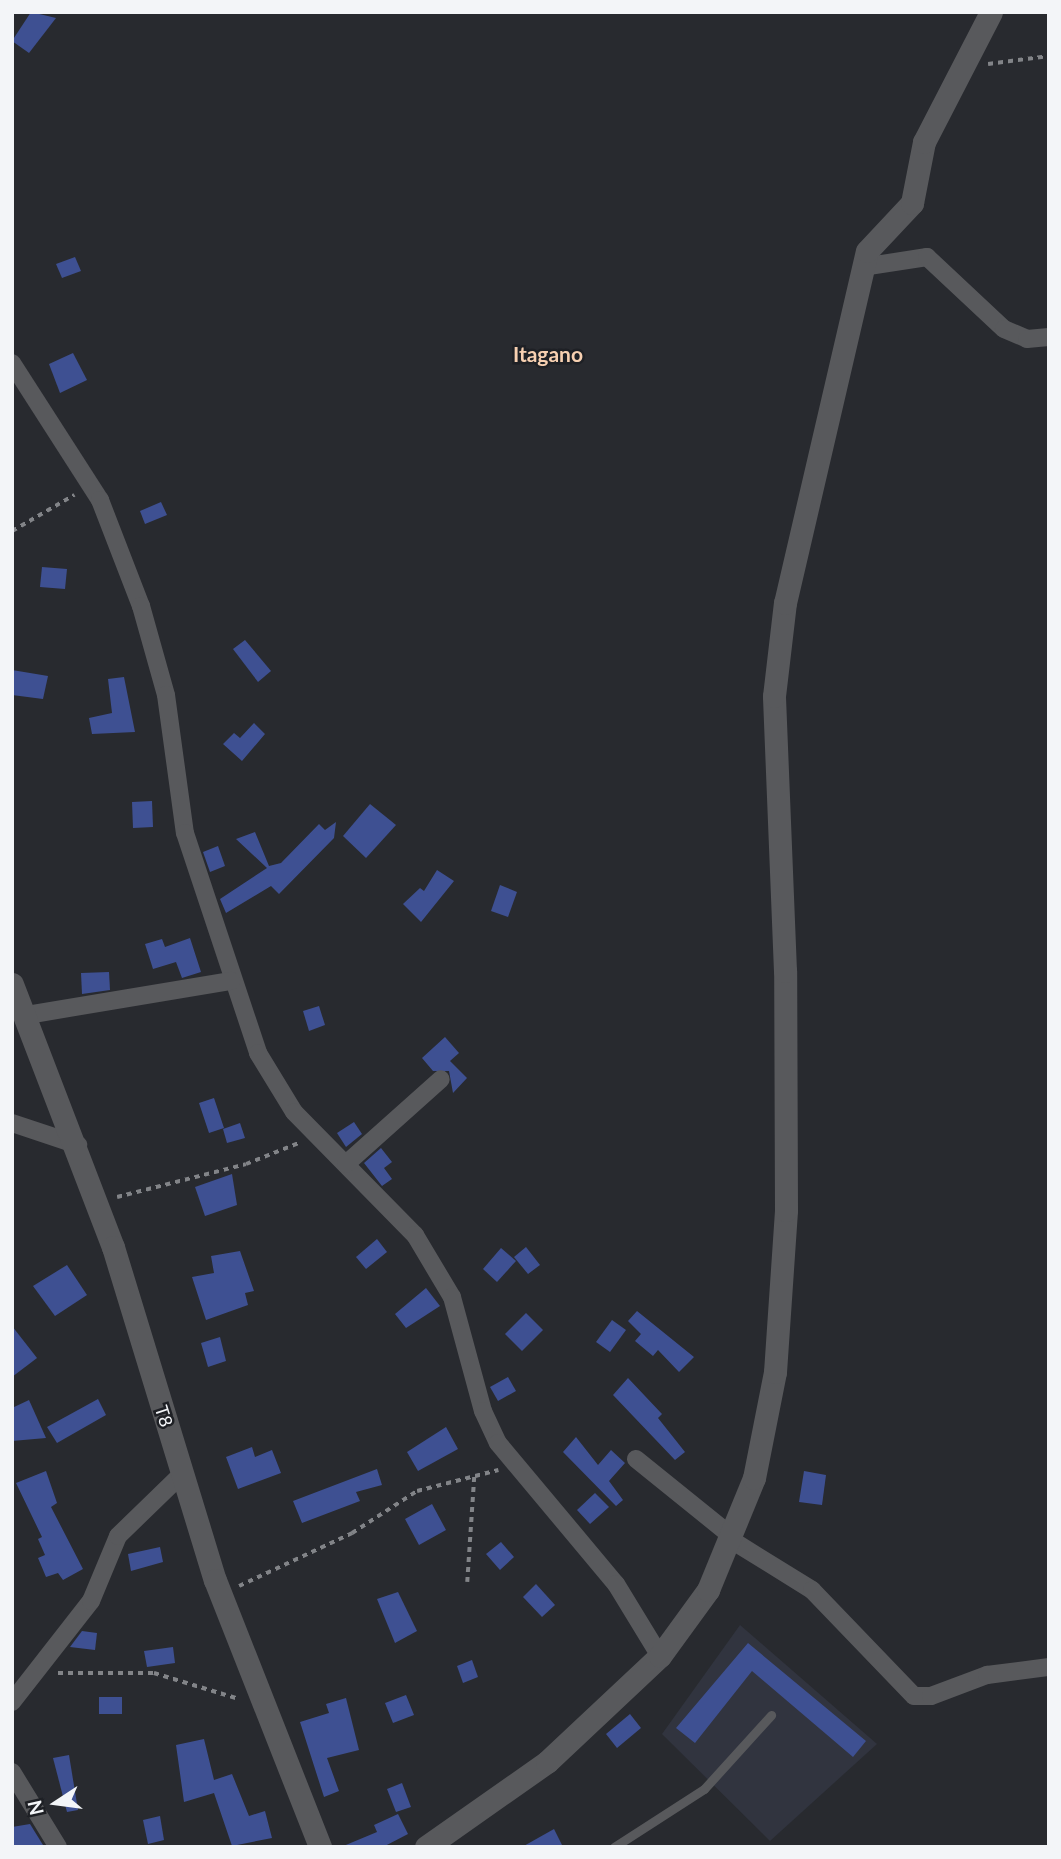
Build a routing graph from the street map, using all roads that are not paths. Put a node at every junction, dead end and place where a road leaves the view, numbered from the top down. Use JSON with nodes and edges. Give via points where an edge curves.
{"nodes":[{"id":1,"x":991,"y":12,"type":"edge"},
{"id":2,"x":862,"y":267,"type":"junction"},
{"id":3,"x":1049,"y":337,"type":"edge"},
{"id":4,"x":12,"y":363,"type":"edge"},
{"id":5,"x":232,"y":981,"type":"junction"},
{"id":6,"x":12,"y":984,"type":"edge"},
{"id":7,"x":27,"y":1015,"type":"junction"},
{"id":8,"x":440,"y":1079,"type":"dead end"},
{"id":9,"x":12,"y":1123,"type":"edge"},
{"id":10,"x":78,"y":1145,"type":"junction"},
{"id":11,"x":346,"y":1164,"type":"junction"},
{"id":12,"x":636,"y":1459,"type":"dead end"},
{"id":13,"x":182,"y":1474,"type":"junction"},
{"id":14,"x":733,"y":1539,"type":"junction"},
{"id":15,"x":660,"y":1656,"type":"junction"},
{"id":16,"x":1049,"y":1667,"type":"edge"},
{"id":17,"x":12,"y":1702,"type":"edge"},
{"id":18,"x":771,"y":1715,"type":"dead end"},
{"id":19,"x":12,"y":1772,"type":"edge"},
{"id":20,"x":58,"y":1847,"type":"edge"},
{"id":21,"x":320,"y":1847,"type":"edge"},
{"id":22,"x":426,"y":1847,"type":"edge"},
{"id":23,"x":614,"y":1847,"type":"edge"}],
"edges":[{"from":1,"to":2,"type":"street","via":[[928,132],[912,203],[874,239]]},
{"from":2,"to":3,"type":"street","via":[[927,257],[1004,329],[1027,339]]},
{"from":2,"to":14,"type":"street","via":[[777,652],[774,696],[786,1158],[782,1307],[767,1422]]},
{"from":4,"to":5,"type":"street","via":[[92,486],[153,644],[185,833]]},
{"from":5,"to":7,"type":"street"},
{"from":5,"to":11,"type":"street","via":[[275,1085],[316,1136]]},
{"from":6,"to":7,"type":"street","name":"T8"},
{"from":7,"to":10,"type":"street","name":"T8"},
{"from":8,"to":11,"type":"street"},
{"from":9,"to":10,"type":"street"},
{"from":10,"to":13,"type":"street","name":"T8"},
{"from":11,"to":15,"type":"street","via":[[399,1216],[439,1271],[460,1317],[483,1411],[514,1467],[609,1575]]},
{"from":12,"to":14,"type":"street"},
{"from":13,"to":17,"type":"street","via":[[118,1536],[97,1590],[39,1673]]},
{"from":13,"to":21,"type":"street","name":"T8","via":[[220,1594]]},
{"from":14,"to":15,"type":"street","via":[[702,1600]]},
{"from":14,"to":16,"type":"street","via":[[811,1590],[914,1696],[931,1696],[987,1675]]},
{"from":15,"to":22,"type":"street","via":[[557,1754]]},
{"from":18,"to":23,"type":"lane","via":[[704,1789]]},
{"from":19,"to":20,"type":"street"}]}
